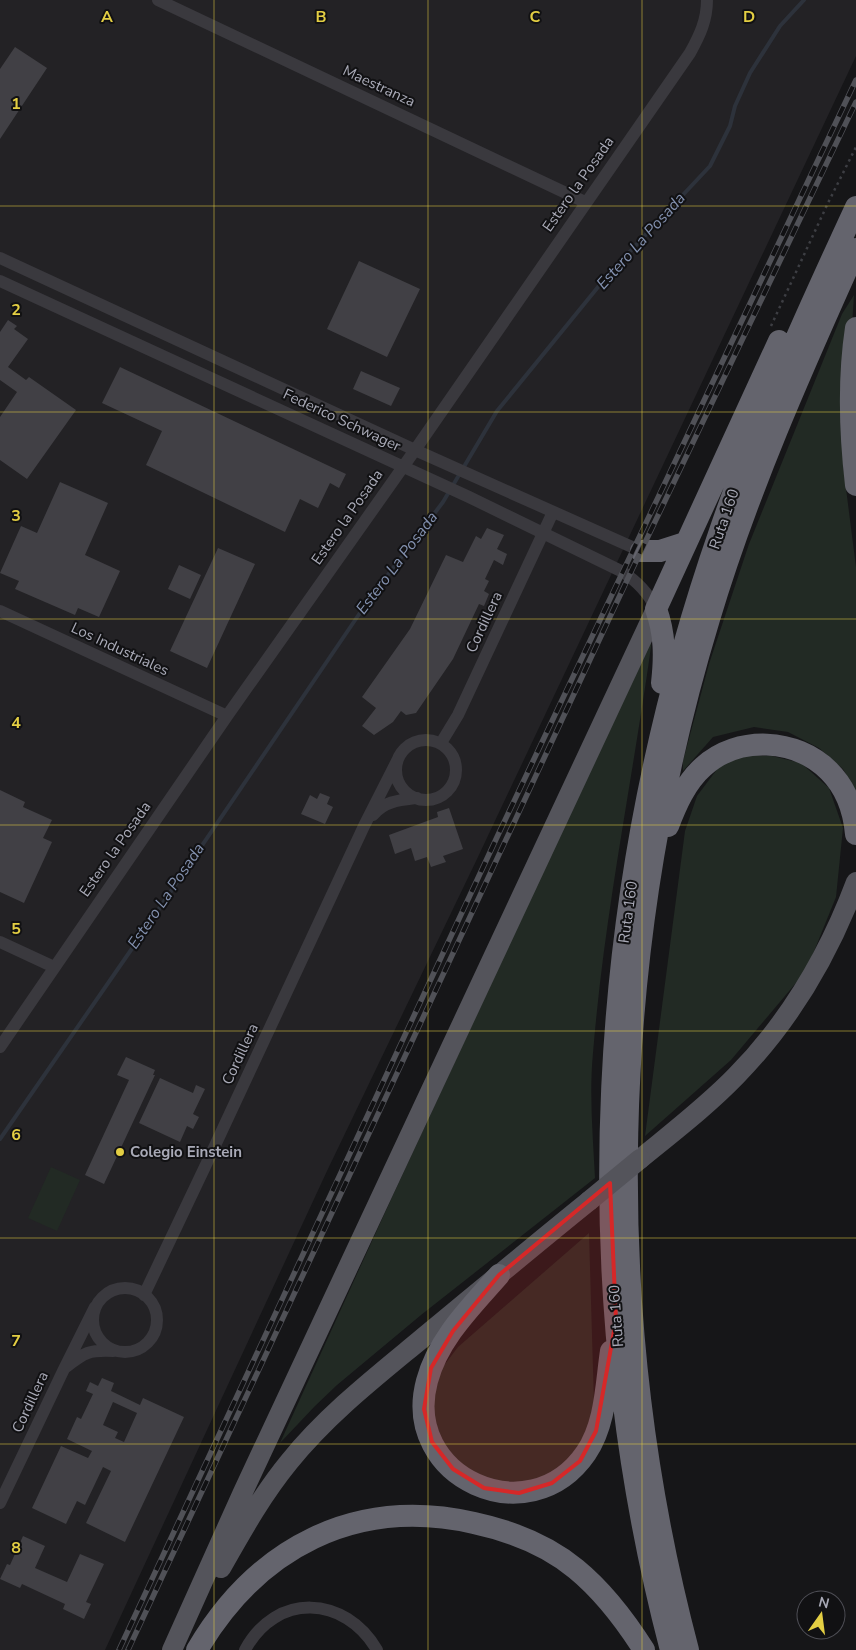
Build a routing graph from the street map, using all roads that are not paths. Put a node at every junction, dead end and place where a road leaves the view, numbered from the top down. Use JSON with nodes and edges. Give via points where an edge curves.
{"nodes":[{"id":1,"x":158,"y":0,"type":"edge"},
{"id":2,"x":707,"y":0,"type":"edge"},
{"id":3,"x":585,"y":202,"type":"junction"},
{"id":4,"x":856,"y":207,"type":"edge"},
{"id":5,"x":856,"y":249,"type":"edge"},
{"id":6,"x":0,"y":258,"type":"edge"},
{"id":7,"x":832,"y":258,"type":"junction"},
{"id":8,"x":0,"y":281,"type":"edge"},
{"id":9,"x":108,"y":308,"type":"junction"},
{"id":10,"x":97,"y":326,"type":"junction"},
{"id":11,"x":856,"y":328,"type":"edge"},
{"id":12,"x":260,"y":378,"type":"junction"},
{"id":13,"x":251,"y":395,"type":"junction"},
{"id":14,"x":415,"y":450,"type":"junction"},
{"id":15,"x":403,"y":467,"type":"junction"},
{"id":16,"x":856,"y":485,"type":"edge"},
{"id":17,"x":553,"y":512,"type":"junction"},
{"id":18,"x":544,"y":532,"type":"junction"},
{"id":19,"x":685,"y":542,"type":"junction"},
{"id":20,"x":641,"y":551,"type":"joint"},
{"id":21,"x":656,"y":609,"type":"junction"},
{"id":22,"x":0,"y":611,"type":"edge"},
{"id":23,"x":227,"y":716,"type":"junction"},
{"id":24,"x":441,"y":743,"type":"junction"},
{"id":25,"x":658,"y":746,"type":"junction"},
{"id":26,"x":399,"y":757,"type":"junction"},
{"id":27,"x":417,"y":798,"type":"junction"},
{"id":28,"x":364,"y":826,"type":"junction"},
{"id":29,"x":856,"y":834,"type":"edge"},
{"id":30,"x":652,"y":866,"type":"junction"},
{"id":31,"x":856,"y":882,"type":"edge"},
{"id":32,"x":0,"y":942,"type":"edge"},
{"id":33,"x":54,"y":967,"type":"junction"},
{"id":34,"x":0,"y":1047,"type":"edge"},
{"id":35,"x":499,"y":1275,"type":"junction"},
{"id":36,"x":144,"y":1295,"type":"junction"},
{"id":37,"x":96,"y":1307,"type":"junction"},
{"id":38,"x":616,"y":1320,"type":"junction"},
{"id":39,"x":115,"y":1351,"type":"junction"},
{"id":40,"x":64,"y":1369,"type":"junction"},
{"id":41,"x":0,"y":1503,"type":"edge"},
{"id":42,"x":173,"y":1650,"type":"edge"},
{"id":43,"x":197,"y":1650,"type":"edge"},
{"id":44,"x":245,"y":1650,"type":"edge"},
{"id":45,"x":377,"y":1650,"type":"edge"},
{"id":46,"x":644,"y":1650,"type":"edge"},
{"id":47,"x":671,"y":1650,"type":"edge"},
{"id":48,"x":688,"y":1650,"type":"edge"}],
"edges":[{"from":1,"to":3,"type":"street","name":"Maestranza"},
{"from":2,"to":3,"type":"street","name":"Estero la Posada","via":[[701,34]]},
{"from":3,"to":14,"type":"street","name":"Estero la Posada"},
{"from":4,"to":7,"type":"highway","name":"Ruta 160"},
{"from":5,"to":30,"type":"highway","name":"Ruta 160","via":[[771,443],[723,574],[684,710]]},
{"from":6,"to":9,"type":"street","name":"Federico Schwager"},
{"from":7,"to":19,"type":"highway","via":[[778,343]]},
{"from":7,"to":25,"type":"highway","name":"Ruta 160","via":[[763,417],[719,532],[686,637]]},
{"from":8,"to":10,"type":"street","name":"Federico Schwager"},
{"from":9,"to":10,"type":"street"},
{"from":9,"to":12,"type":"street","name":"Federico Schwager"},
{"from":10,"to":13,"type":"street","name":"Federico Schwager"},
{"from":11,"to":16,"type":"highway","via":[[850,396]]},
{"from":12,"to":13,"type":"street"},
{"from":12,"to":14,"type":"street","name":"Federico Schwager"},
{"from":13,"to":15,"type":"street","name":"Federico Schwager"},
{"from":14,"to":15,"type":"street","name":"Estero la Posada"},
{"from":14,"to":17,"type":"street","name":"Federico Schwager"},
{"from":15,"to":18,"type":"street","name":"Federico Schwager"},
{"from":15,"to":23,"type":"street","name":"Estero la Posada"},
{"from":17,"to":18,"type":"street","name":"Cordillera"},
{"from":17,"to":20,"type":"street","name":"Federico Schwager"},
{"from":18,"to":21,"type":"street","name":"Federico Schwager","via":[[634,579]]},
{"from":18,"to":24,"type":"street","name":"Cordillera","via":[[458,715]]},
{"from":19,"to":20,"type":"highway","via":[[660,551]]},
{"from":19,"to":21,"type":"highway"},
{"from":21,"to":25,"type":"highway","via":[[665,647]]},
{"from":21,"to":42,"type":"main road","via":[[243,1492]]},
{"from":22,"to":23,"type":"street","name":"Los Industriales"},
{"from":23,"to":33,"type":"street","name":"Estero la Posada"},
{"from":24,"to":26,"type":"street","name":"Cordillera","via":[[432,740],[412,743]]},
{"from":24,"to":27,"type":"street","name":"Cordillera","via":[[454,758],[456,777],[446,793],[437,798]]},
{"from":25,"to":38,"type":"highway","name":"Ruta 160","via":[[634,867],[616,1022],[610,1187]]},
{"from":26,"to":27,"type":"street","via":[[396,766],[399,781],[408,794]]},
{"from":26,"to":28,"type":"street","name":"Cordillera"},
{"from":27,"to":28,"type":"street","name":"Cordillera","via":[[386,804]]},
{"from":28,"to":36,"type":"street","name":"Cordillera"},
{"from":29,"to":30,"type":"highway","via":[[845,792],[829,771],[810,757],[793,750],[776,745],[751,745],[719,755],[694,776],[669,822]]},
{"from":30,"to":48,"type":"highway","name":"Ruta 160","via":[[632,1040],[627,1142],[629,1252],[637,1361],[650,1467],[669,1571]]},
{"from":31,"to":35,"type":"main road","bridge":true,"via":[[813,975],[768,1040],[735,1077]]},
{"from":32,"to":33,"type":"street"},
{"from":33,"to":34,"type":"street","name":"Estero la Posada"},
{"from":35,"to":38,"type":"highway","via":[[443,1345],[431,1368],[424,1396],[425,1423],[437,1450],[453,1469],[473,1484],[508,1493],[530,1491],[563,1476],[580,1461],[591,1445],[601,1416]]},
{"from":35,"to":42,"type":"main road","via":[[350,1398],[289,1462],[252,1514]]},
{"from":36,"to":37,"type":"street","name":"Cordillera","via":[[122,1288],[102,1297]]},
{"from":36,"to":39,"type":"street","name":"Cordillera","via":[[155,1311],[155,1330],[144,1346],[135,1351]]},
{"from":37,"to":39,"type":"street","via":[[93,1328],[105,1346]]},
{"from":37,"to":40,"type":"street","name":"Cordillera"},
{"from":38,"to":47,"type":"highway","name":"Ruta 160","via":[[632,1461],[648,1551]]},
{"from":39,"to":40,"type":"street","name":"Cordillera","via":[[85,1353]]},
{"from":40,"to":41,"type":"street","name":"Cordillera"},
{"from":43,"to":46,"type":"highway","via":[[236,1595],[283,1555],[345,1526],[381,1518],[413,1516],[485,1525],[549,1550],[576,1569],[606,1597]]},
{"from":44,"to":45,"type":"street","via":[[256,1633],[272,1618],[289,1610],[313,1607],[348,1619],[365,1632]]}]}
